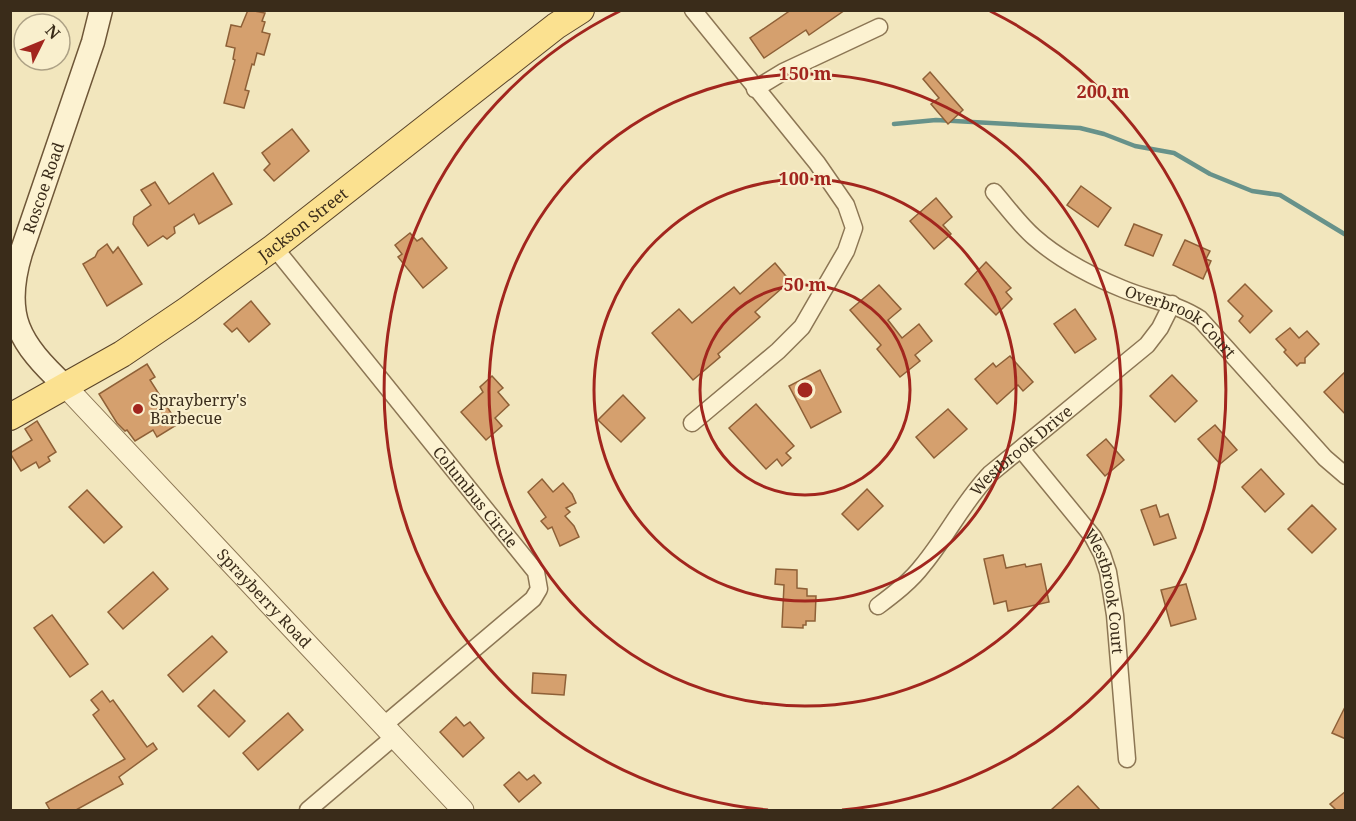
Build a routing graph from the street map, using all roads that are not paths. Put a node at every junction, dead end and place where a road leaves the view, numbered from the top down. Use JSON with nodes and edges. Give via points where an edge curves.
{"nodes":[{"id":1,"x":101,"y":10,"type":"edge"},
{"id":2,"x":581,"y":10,"type":"edge"},
{"id":3,"x":693,"y":10,"type":"edge"},
{"id":4,"x":879,"y":27,"type":"dead end"},
{"id":5,"x":755,"y":89,"type":"junction"},
{"id":6,"x":994,"y":192,"type":"dead end"},
{"id":7,"x":274,"y":247,"type":"junction"},
{"id":8,"x":1172,"y":304,"type":"junction"},
{"id":9,"x":65,"y":386,"type":"junction"},
{"id":10,"x":10,"y":417,"type":"edge"},
{"id":11,"x":692,"y":423,"type":"dead end"},
{"id":12,"x":1021,"y":449,"type":"junction"},
{"id":13,"x":1346,"y":476,"type":"edge"},
{"id":14,"x":878,"y":606,"type":"dead end"},
{"id":15,"x":389,"y":731,"type":"junction"},
{"id":16,"x":1127,"y":759,"type":"dead end"},
{"id":17,"x":308,"y":810,"type":"edge"},
{"id":18,"x":463,"y":810,"type":"edge"}],
"edges":[{"from":1,"to":9,"type":"main road","name":"Roscoe Road","via":[[13,285],[16,320],[26,344]]},
{"from":2,"to":7,"type":"main road","name":"Jackson Street"},
{"from":3,"to":5,"type":"street"},
{"from":4,"to":5,"type":"street"},
{"from":5,"to":11,"type":"street","via":[[817,163],[846,205],[854,228],[846,251],[802,327]]},
{"from":6,"to":8,"type":"street","name":"Overbrook Court","via":[[1034,237],[1076,267],[1124,290]]},
{"from":7,"to":9,"type":"main road","name":"Jackson Street","via":[[156,332]]},
{"from":7,"to":15,"type":"street","name":"Columbus Circle","via":[[536,572],[539,589],[533,599]]},
{"from":8,"to":12,"type":"street","name":"Westbrook Drive","via":[[1147,345]]},
{"from":8,"to":13,"type":"street","name":"Overbrook Court","via":[[1188,311],[1211,330],[1325,458]]},
{"from":9,"to":10,"type":"main road","name":"Jackson Street"},
{"from":9,"to":15,"type":"street","name":"Sprayberry Road"},
{"from":12,"to":14,"type":"street","name":"Westbrook Drive","via":[[975,489],[923,566]]},
{"from":12,"to":16,"type":"street","name":"Westbrook Court","via":[[1093,537],[1102,554],[1115,615]]},
{"from":15,"to":17,"type":"street","name":"Columbus Circle"},
{"from":15,"to":18,"type":"street","name":"Sprayberry Road"}]}
